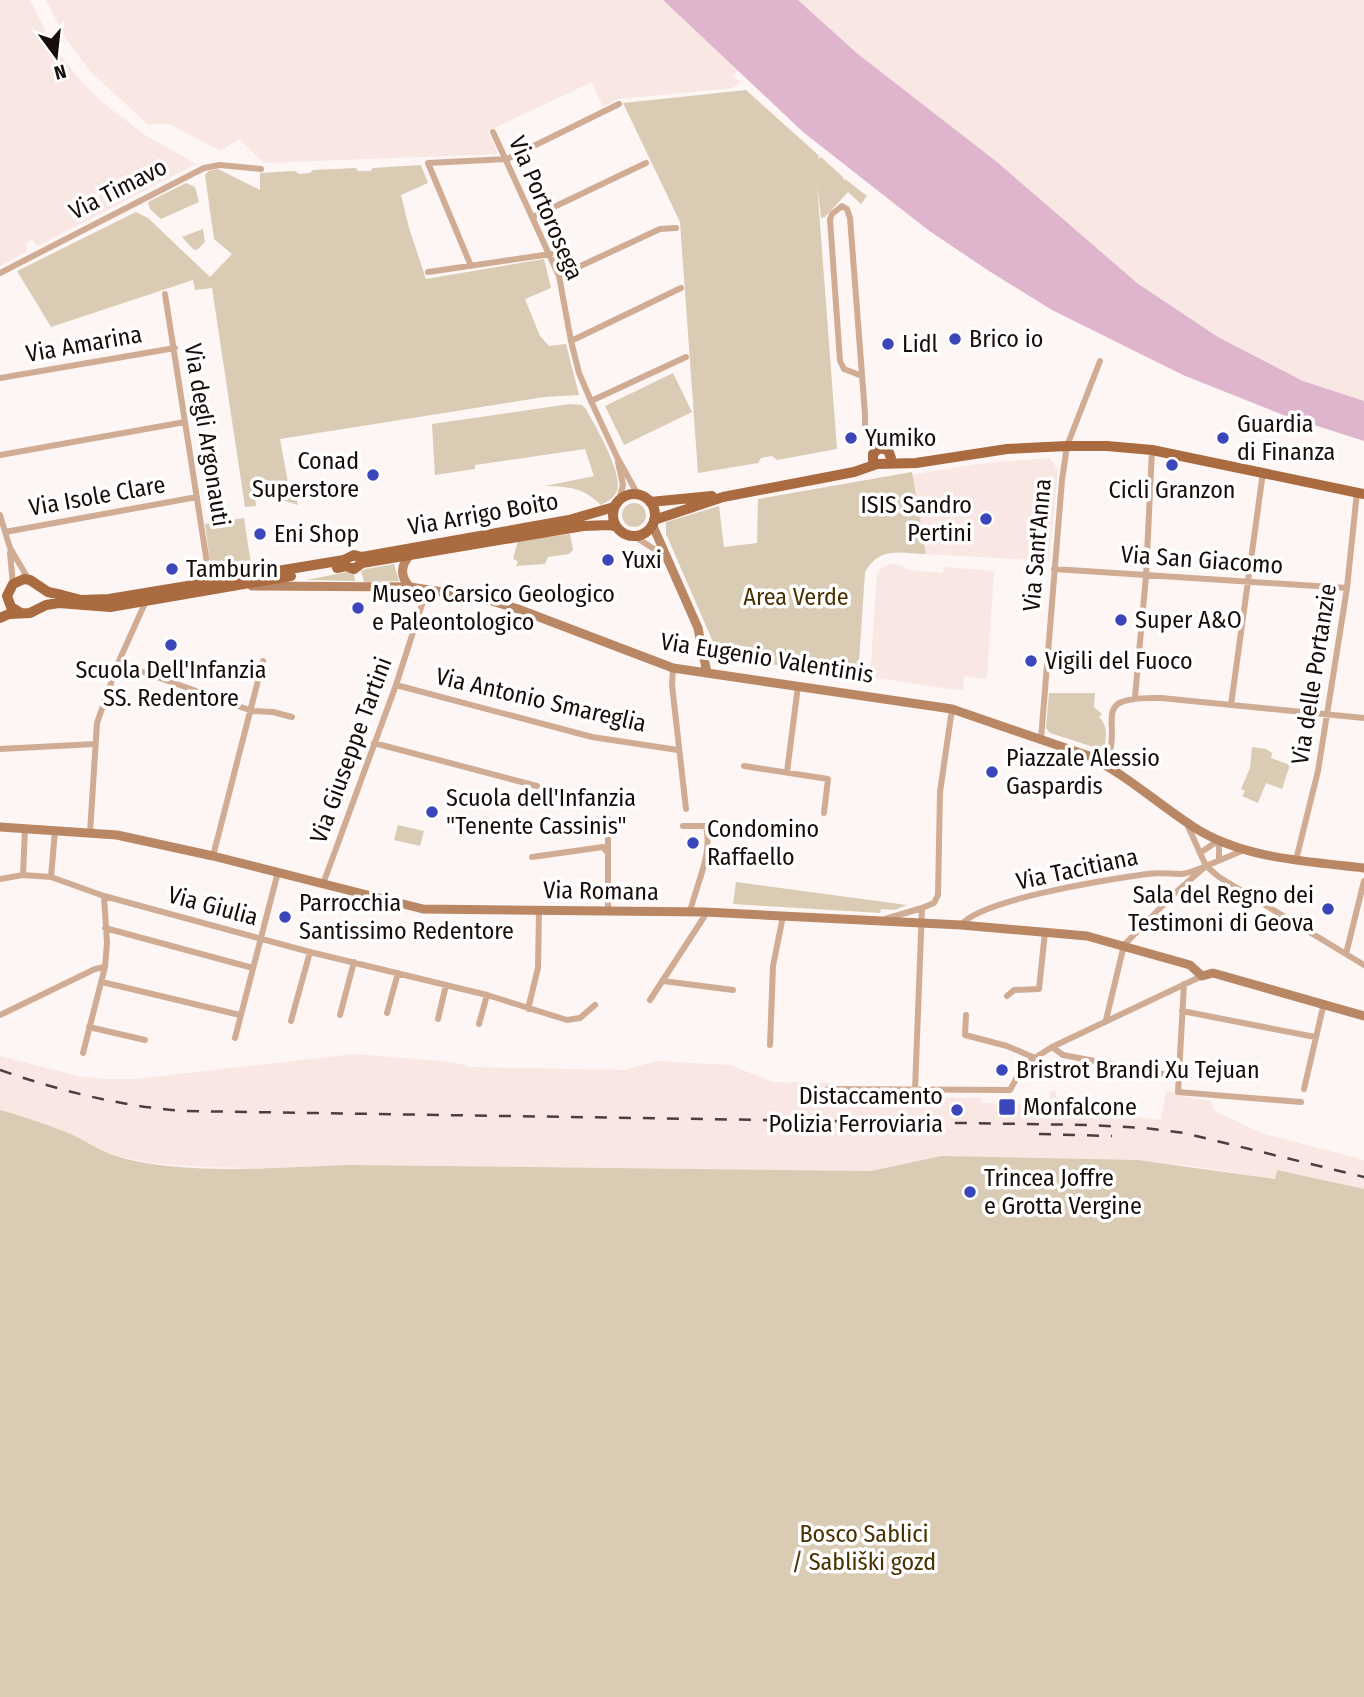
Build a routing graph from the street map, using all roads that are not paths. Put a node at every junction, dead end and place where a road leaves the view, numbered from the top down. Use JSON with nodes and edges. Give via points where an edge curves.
{"nodes":[{"id":1,"x":618,"y":104,"type":"dead end"},
{"id":2,"x":493,"y":132,"type":"dead end"},
{"id":3,"x":507,"y":159,"type":"junction"},
{"id":4,"x":646,"y":163,"type":"dead end"},
{"id":5,"x":261,"y":169,"type":"dead end"},
{"id":6,"x":533,"y":217,"type":"junction"},
{"id":7,"x":677,"y":228,"type":"dead end"},
{"id":8,"x":551,"y":254,"type":"junction"},
{"id":9,"x":471,"y":266,"type":"junction"},
{"id":10,"x":428,"y":272,"type":"dead end"},
{"id":11,"x":0,"y":273,"type":"edge"},
{"id":12,"x":559,"y":276,"type":"junction"},
{"id":13,"x":681,"y":288,"type":"dead end"},
{"id":14,"x":165,"y":294,"type":"dead end"},
{"id":15,"x":571,"y":341,"type":"junction"},
{"id":16,"x":175,"y":348,"type":"junction"},
{"id":17,"x":686,"y":357,"type":"dead end"},
{"id":18,"x":1100,"y":361,"type":"dead end"},
{"id":19,"x":862,"y":376,"type":"junction"},
{"id":20,"x":0,"y":377,"type":"edge"},
{"id":21,"x":590,"y":401,"type":"junction"},
{"id":22,"x":185,"y":422,"type":"junction"},
{"id":23,"x":1067,"y":446,"type":"junction"},
{"id":24,"x":1152,"y":450,"type":"junction"},
{"id":25,"x":0,"y":455,"type":"edge"},
{"id":26,"x":617,"y":457,"type":"junction"},
{"id":27,"x":880,"y":457,"type":"junction"},
{"id":28,"x":1263,"y":471,"type":"junction"},
{"id":29,"x":1360,"y":493,"type":"edge"},
{"id":30,"x":638,"y":495,"type":"junction"},
{"id":31,"x":197,"y":497,"type":"junction"},
{"id":32,"x":723,"y":497,"type":"junction"},
{"id":33,"x":650,"y":502,"type":"junction"},
{"id":34,"x":617,"y":503,"type":"junction"},
{"id":35,"x":0,"y":515,"type":"edge"},
{"id":36,"x":653,"y":522,"type":"junction"},
{"id":37,"x":617,"y":527,"type":"junction"},
{"id":38,"x":4,"y":535,"type":"edge"},
{"id":39,"x":634,"y":536,"type":"junction"},
{"id":40,"x":10,"y":548,"type":"junction"},
{"id":41,"x":410,"y":555,"type":"junction"},
{"id":42,"x":355,"y":563,"type":"junction"},
{"id":43,"x":669,"y":563,"type":"junction"},
{"id":44,"x":1054,"y":569,"type":"junction"},
{"id":45,"x":1146,"y":576,"type":"junction"},
{"id":46,"x":210,"y":582,"type":"junction"},
{"id":47,"x":233,"y":582,"type":"junction"},
{"id":48,"x":34,"y":583,"type":"junction"},
{"id":49,"x":1248,"y":583,"type":"junction"},
{"id":50,"x":13,"y":584,"type":"junction"},
{"id":51,"x":363,"y":586,"type":"junction"},
{"id":52,"x":410,"y":587,"type":"junction"},
{"id":53,"x":1347,"y":588,"type":"junction"},
{"id":54,"x":427,"y":589,"type":"junction"},
{"id":55,"x":4,"y":600,"type":"edge"},
{"id":56,"x":146,"y":601,"type":"junction"},
{"id":57,"x":37,"y":608,"type":"junction"},
{"id":58,"x":21,"y":613,"type":"junction"},
{"id":59,"x":0,"y":618,"type":"edge"},
{"id":60,"x":263,"y":661,"type":"dead end"},
{"id":61,"x":118,"y":663,"type":"junction"},
{"id":62,"x":673,"y":668,"type":"junction"},
{"id":63,"x":707,"y":673,"type":"junction"},
{"id":64,"x":396,"y":685,"type":"junction"},
{"id":65,"x":797,"y":687,"type":"junction"},
{"id":66,"x":1135,"y":697,"type":"junction"},
{"id":67,"x":1231,"y":705,"type":"junction"},
{"id":68,"x":952,"y":709,"type":"junction"},
{"id":69,"x":252,"y":711,"type":"junction"},
{"id":70,"x":1326,"y":714,"type":"junction"},
{"id":71,"x":292,"y":717,"type":"dead end"},
{"id":72,"x":1364,"y":718,"type":"edge"},
{"id":73,"x":1041,"y":738,"type":"junction"},
{"id":74,"x":374,"y":743,"type":"junction"},
{"id":75,"x":94,"y":744,"type":"junction"},
{"id":76,"x":0,"y":749,"type":"edge"},
{"id":77,"x":678,"y":750,"type":"junction"},
{"id":78,"x":1105,"y":764,"type":"junction"},
{"id":79,"x":744,"y":766,"type":"dead end"},
{"id":80,"x":787,"y":772,"type":"junction"},
{"id":81,"x":537,"y":786,"type":"dead end"},
{"id":82,"x":686,"y":809,"type":"dead end"},
{"id":83,"x":824,"y":813,"type":"dead end"},
{"id":84,"x":608,"y":819,"type":"dead end"},
{"id":85,"x":1186,"y":822,"type":"junction"},
{"id":86,"x":683,"y":826,"type":"dead end"},
{"id":87,"x":0,"y":827,"type":"edge"},
{"id":88,"x":25,"y":829,"type":"junction"},
{"id":89,"x":55,"y":831,"type":"junction"},
{"id":90,"x":90,"y":833,"type":"junction"},
{"id":91,"x":1219,"y":840,"type":"junction"},
{"id":92,"x":1245,"y":850,"type":"junction"},
{"id":93,"x":608,"y":853,"type":"junction"},
{"id":94,"x":1200,"y":853,"type":"junction"},
{"id":95,"x":213,"y":856,"type":"junction"},
{"id":96,"x":532,"y":857,"type":"dead end"},
{"id":97,"x":1219,"y":859,"type":"junction"},
{"id":98,"x":1296,"y":860,"type":"junction"},
{"id":99,"x":1206,"y":866,"type":"junction"},
{"id":100,"x":1364,"y":868,"type":"edge"},
{"id":101,"x":278,"y":872,"type":"junction"},
{"id":102,"x":23,"y":875,"type":"junction"},
{"id":103,"x":51,"y":877,"type":"junction"},
{"id":104,"x":0,"y":879,"type":"edge"},
{"id":105,"x":1364,"y":881,"type":"edge"},
{"id":106,"x":323,"y":884,"type":"junction"},
{"id":107,"x":104,"y":896,"type":"junction"},
{"id":108,"x":922,"y":908,"type":"junction"},
{"id":109,"x":538,"y":910,"type":"junction"},
{"id":110,"x":608,"y":911,"type":"junction"},
{"id":111,"x":690,"y":912,"type":"junction"},
{"id":112,"x":705,"y":912,"type":"junction"},
{"id":113,"x":783,"y":916,"type":"junction"},
{"id":114,"x":873,"y":922,"type":"junction"},
{"id":115,"x":921,"y":923,"type":"junction"},
{"id":116,"x":961,"y":925,"type":"junction"},
{"id":117,"x":105,"y":928,"type":"junction"},
{"id":118,"x":1045,"y":932,"type":"junction"},
{"id":119,"x":262,"y":939,"type":"junction"},
{"id":120,"x":1124,"y":945,"type":"junction"},
{"id":121,"x":310,"y":952,"type":"junction"},
{"id":122,"x":1346,"y":954,"type":"junction"},
{"id":123,"x":354,"y":962,"type":"junction"},
{"id":124,"x":1364,"y":965,"type":"edge"},
{"id":125,"x":105,"y":967,"type":"junction"},
{"id":126,"x":253,"y":968,"type":"junction"},
{"id":127,"x":398,"y":973,"type":"junction"},
{"id":128,"x":1202,"y":976,"type":"junction"},
{"id":129,"x":663,"y":981,"type":"junction"},
{"id":130,"x":102,"y":982,"type":"junction"},
{"id":131,"x":1184,"y":984,"type":"junction"},
{"id":132,"x":446,"y":985,"type":"junction"},
{"id":133,"x":733,"y":990,"type":"dead end"},
{"id":134,"x":487,"y":995,"type":"junction"},
{"id":135,"x":1007,"y":996,"type":"dead end"},
{"id":136,"x":650,"y":1000,"type":"dead end"},
{"id":137,"x":1324,"y":1003,"type":"junction"},
{"id":138,"x":595,"y":1005,"type":"dead end"},
{"id":139,"x":528,"y":1009,"type":"junction"},
{"id":140,"x":1182,"y":1011,"type":"junction"},
{"id":141,"x":387,"y":1013,"type":"dead end"},
{"id":142,"x":0,"y":1015,"type":"edge"},
{"id":143,"x":240,"y":1015,"type":"junction"},
{"id":144,"x":340,"y":1015,"type":"dead end"},
{"id":145,"x":966,"y":1015,"type":"dead end"},
{"id":146,"x":1364,"y":1016,"type":"edge"},
{"id":147,"x":438,"y":1019,"type":"dead end"},
{"id":148,"x":1106,"y":1020,"type":"junction"},
{"id":149,"x":290,"y":1021,"type":"dead end"},
{"id":150,"x":480,"y":1024,"type":"dead end"},
{"id":151,"x":89,"y":1027,"type":"junction"},
{"id":152,"x":1315,"y":1037,"type":"junction"},
{"id":153,"x":234,"y":1038,"type":"dead end"},
{"id":154,"x":145,"y":1040,"type":"dead end"},
{"id":155,"x":770,"y":1045,"type":"dead end"},
{"id":156,"x":1052,"y":1047,"type":"junction"},
{"id":157,"x":83,"y":1053,"type":"dead end"},
{"id":158,"x":1035,"y":1058,"type":"junction"},
{"id":159,"x":1179,"y":1077,"type":"junction"},
{"id":160,"x":828,"y":1089,"type":"dead end"},
{"id":161,"x":1304,"y":1089,"type":"dead end"},
{"id":162,"x":915,"y":1090,"type":"junction"},
{"id":163,"x":1301,"y":1102,"type":"dead end"}],
"edges":[{"from":1,"to":3,"type":"street"},
{"from":2,"to":3,"type":"street","name":"Via Portorosega"},
{"from":3,"to":6,"type":"street","name":"Via Portorosega"},
{"from":3,"to":9,"type":"street","via":[[428,163]]},
{"from":4,"to":6,"type":"street"},
{"from":5,"to":11,"type":"street","name":"Via Timavo","via":[[208,166]]},
{"from":6,"to":8,"type":"street","name":"Via Portorosega"},
{"from":7,"to":12,"type":"street","via":[[660,229]]},
{"from":8,"to":9,"type":"street"},
{"from":8,"to":12,"type":"street","name":"Via Portorosega"},
{"from":9,"to":10,"type":"street"},
{"from":12,"to":15,"type":"street","name":"Via Portorosega"},
{"from":13,"to":15,"type":"street"},
{"from":14,"to":16,"type":"street","name":"Via degli Argonauti"},
{"from":15,"to":21,"type":"street","name":"Via Portorosega"},
{"from":16,"to":20,"type":"street","name":"Via Amarina"},
{"from":16,"to":22,"type":"street","name":"Via degli Argonauti"},
{"from":17,"to":21,"type":"street"},
{"from":18,"to":23,"type":"street","name":"Via Sant'Anna"},
{"from":19,"to":19,"type":"street","via":[[850,218],[842,206],[830,219],[841,361],[845,369]]},
{"from":19,"to":27,"type":"street","via":[[865,427]]},
{"from":21,"to":26,"type":"street","name":"Via Portorosega"},
{"from":22,"to":25,"type":"street"},
{"from":22,"to":31,"type":"street","name":"Via degli Argonauti"},
{"from":23,"to":24,"type":"main road"},
{"from":23,"to":27,"type":"main road","via":[[1007,449],[916,463]]},
{"from":23,"to":44,"type":"street","name":"Via Sant'Anna"},
{"from":24,"to":28,"type":"main road"},
{"from":24,"to":45,"type":"street"},
{"from":26,"to":30,"type":"street","name":"Via Portorosega"},
{"from":26,"to":34,"type":"street","name":"Via Portorosega","via":[[623,485]]},
{"from":27,"to":32,"type":"main road","via":[[865,468]]},
{"from":28,"to":29,"type":"main road"},
{"from":28,"to":49,"type":"street"},
{"from":29,"to":53,"type":"street","name":"Via delle Portanzie"},
{"from":30,"to":33,"type":"main road"},
{"from":30,"to":34,"type":"main road","name":"Via Arrigo Boito","via":[[628,495]]},
{"from":31,"to":38,"type":"street","name":"Via Isole Clare"},
{"from":31,"to":46,"type":"street","name":"Via degli Argonauti"},
{"from":32,"to":33,"type":"main road"},
{"from":32,"to":36,"type":"main road"},
{"from":33,"to":36,"type":"main road"},
{"from":34,"to":37,"type":"main road","via":[[613,515]]},
{"from":34,"to":42,"type":"main road","name":"Via Arrigo Boito","via":[[569,520]]},
{"from":35,"to":38,"type":"street"},
{"from":36,"to":39,"type":"main road"},
{"from":36,"to":43,"type":"street"},
{"from":37,"to":39,"type":"main road","name":"Via Arrigo Boito"},
{"from":37,"to":41,"type":"main road","name":"Via Arrigo Boito","via":[[583,526]]},
{"from":38,"to":40,"type":"street"},
{"from":39,"to":43,"type":"street"},
{"from":40,"to":48,"type":"street"},
{"from":40,"to":50,"type":"street"},
{"from":41,"to":42,"type":"main road","name":"Via Arrigo Boito"},
{"from":41,"to":52,"type":"street","via":[[402,570]]},
{"from":42,"to":47,"type":"main road","name":"Via Arrigo Boito"},
{"from":42,"to":51,"type":"street"},
{"from":43,"to":63,"type":"street","via":[[698,628]]},
{"from":44,"to":45,"type":"street","name":"Via San Giacomo"},
{"from":44,"to":73,"type":"street","name":"Via Sant'Anna"},
{"from":45,"to":49,"type":"street","name":"Via San Giacomo"},
{"from":45,"to":66,"type":"street"},
{"from":46,"to":47,"type":"main road","name":"Via Eugenio Valentinis"},
{"from":46,"to":48,"type":"main road","name":"Via Eugenio Valentinis","via":[[100,600],[62,596]]},
{"from":47,"to":51,"type":"street","name":"Via Eugenio Valentinis"},
{"from":47,"to":56,"type":"main road","name":"Via Eugenio Valentinis"},
{"from":48,"to":50,"type":"main road","via":[[23,579]]},
{"from":48,"to":57,"type":"main road","via":[[42,595]]},
{"from":49,"to":53,"type":"street","name":"Via San Giacomo"},
{"from":49,"to":67,"type":"street"},
{"from":50,"to":55,"type":"main road"},
{"from":51,"to":52,"type":"street","name":"Via Eugenio Valentinis"},
{"from":52,"to":54,"type":"street","name":"Via Eugenio Valentinis"},
{"from":53,"to":70,"type":"street","name":"Via delle Portanzie"},
{"from":54,"to":62,"type":"street","name":"Via Eugenio Valentinis","via":[[518,609]]},
{"from":54,"to":64,"type":"street","name":"Via Giuseppe Tartini"},
{"from":55,"to":58,"type":"main road"},
{"from":56,"to":57,"type":"main road","name":"Via Eugenio Valentinis","via":[[101,607],[58,603]]},
{"from":56,"to":61,"type":"street"},
{"from":57,"to":58,"type":"main road"},
{"from":58,"to":59,"type":"main road"},
{"from":60,"to":69,"type":"street"},
{"from":61,"to":69,"type":"street"},
{"from":61,"to":75,"type":"street"},
{"from":62,"to":63,"type":"street","name":"Via Eugenio Valentinis"},
{"from":62,"to":77,"type":"street"},
{"from":63,"to":65,"type":"street","name":"Via Eugenio Valentinis"},
{"from":64,"to":74,"type":"street","name":"Via Giuseppe Tartini"},
{"from":64,"to":77,"type":"street","name":"Via Antonio Smareglia","via":[[592,737]]},
{"from":65,"to":68,"type":"street","name":"Via Eugenio Valentinis"},
{"from":65,"to":80,"type":"street"},
{"from":66,"to":67,"type":"street"},
{"from":66,"to":78,"type":"street","via":[[1120,701],[1111,713],[1112,747]]},
{"from":67,"to":70,"type":"street"},
{"from":68,"to":73,"type":"street","name":"Via Eugenio Valentinis"},
{"from":68,"to":108,"type":"street","via":[[940,792],[938,895],[934,903]]},
{"from":69,"to":71,"type":"street"},
{"from":69,"to":95,"type":"street"},
{"from":70,"to":72,"type":"street"},
{"from":70,"to":98,"type":"street","name":"Via delle Portanzie","via":[[1318,771]]},
{"from":73,"to":78,"type":"street","name":"Via Eugenio Valentinis"},
{"from":74,"to":81,"type":"street"},
{"from":74,"to":106,"type":"street","name":"Via Giuseppe Tartini"},
{"from":75,"to":76,"type":"street"},
{"from":75,"to":90,"type":"street"},
{"from":77,"to":82,"type":"street"},
{"from":78,"to":85,"type":"street","name":"Via Eugenio Valentinis"},
{"from":79,"to":80,"type":"street"},
{"from":80,"to":83,"type":"street","via":[[828,779]]},
{"from":84,"to":93,"type":"street"},
{"from":85,"to":91,"type":"street","name":"Via Eugenio Valentinis"},
{"from":85,"to":94,"type":"street"},
{"from":86,"to":111,"type":"street","via":[[706,826],[708,832],[707,853]]},
{"from":87,"to":88,"type":"street","name":"Via Romana"},
{"from":88,"to":89,"type":"street","name":"Via Romana"},
{"from":88,"to":102,"type":"street"},
{"from":89,"to":90,"type":"street","name":"Via Romana"},
{"from":89,"to":103,"type":"street"},
{"from":90,"to":95,"type":"street","name":"Via Romana"},
{"from":91,"to":92,"type":"street","name":"Via Eugenio Valentinis"},
{"from":91,"to":94,"type":"street"},
{"from":91,"to":97,"type":"street"},
{"from":92,"to":97,"type":"street"},
{"from":92,"to":98,"type":"street","name":"Via Eugenio Valentinis"},
{"from":93,"to":96,"type":"street","via":[[603,847]]},
{"from":93,"to":110,"type":"street"},
{"from":94,"to":99,"type":"street"},
{"from":95,"to":101,"type":"street","name":"Via Romana"},
{"from":97,"to":99,"type":"street"},
{"from":98,"to":100,"type":"street","name":"Via Eugenio Valentinis"},
{"from":99,"to":116,"type":"street","name":"Via Tacitiana","via":[[1185,874],[1148,873],[1052,891],[988,909]]},
{"from":99,"to":120,"type":"street"},
{"from":99,"to":122,"type":"street"},
{"from":101,"to":106,"type":"street","name":"Via Romana"},
{"from":101,"to":119,"type":"street"},
{"from":102,"to":103,"type":"street","name":"Via Giulia"},
{"from":102,"to":104,"type":"street","name":"Via Giulia"},
{"from":103,"to":107,"type":"street","name":"Via Giulia"},
{"from":105,"to":122,"type":"street"},
{"from":106,"to":109,"type":"street","name":"Via Romana","via":[[423,909]]},
{"from":107,"to":117,"type":"street"},
{"from":107,"to":119,"type":"street","name":"Via Giulia"},
{"from":108,"to":114,"type":"street"},
{"from":108,"to":115,"type":"street"},
{"from":109,"to":110,"type":"street","name":"Via Romana"},
{"from":109,"to":139,"type":"street","via":[[538,968]]},
{"from":110,"to":111,"type":"street","name":"Via Romana"},
{"from":111,"to":112,"type":"street","name":"Via Romana"},
{"from":112,"to":113,"type":"street","name":"Via Romana"},
{"from":112,"to":129,"type":"street"},
{"from":113,"to":114,"type":"street","name":"Via Romana"},
{"from":113,"to":155,"type":"street","via":[[773,966]]},
{"from":114,"to":115,"type":"street","name":"Via Romana"},
{"from":115,"to":116,"type":"street","name":"Via Romana"},
{"from":115,"to":162,"type":"street"},
{"from":116,"to":118,"type":"street","name":"Via Romana"},
{"from":117,"to":125,"type":"street"},
{"from":117,"to":126,"type":"street"},
{"from":118,"to":120,"type":"street","name":"Via Romana"},
{"from":118,"to":135,"type":"street","via":[[1039,989],[1014,990]]},
{"from":119,"to":121,"type":"street","name":"Via Giulia"},
{"from":119,"to":126,"type":"street"},
{"from":120,"to":128,"type":"street","name":"Via Romana","via":[[1190,965]]},
{"from":120,"to":148,"type":"street"},
{"from":121,"to":123,"type":"street","name":"Via Giulia"},
{"from":121,"to":149,"type":"street"},
{"from":122,"to":124,"type":"street"},
{"from":123,"to":127,"type":"street","name":"Via Giulia"},
{"from":123,"to":144,"type":"street"},
{"from":125,"to":130,"type":"street"},
{"from":125,"to":142,"type":"street"},
{"from":126,"to":143,"type":"street"},
{"from":127,"to":132,"type":"street","name":"Via Giulia"},
{"from":127,"to":141,"type":"street"},
{"from":128,"to":131,"type":"street"},
{"from":128,"to":137,"type":"street","via":[[1213,973]]},
{"from":129,"to":133,"type":"street"},
{"from":129,"to":136,"type":"street"},
{"from":130,"to":143,"type":"street"},
{"from":130,"to":151,"type":"street"},
{"from":131,"to":140,"type":"street"},
{"from":131,"to":148,"type":"street"},
{"from":132,"to":134,"type":"street","name":"Via Giulia"},
{"from":132,"to":147,"type":"street"},
{"from":134,"to":139,"type":"street","name":"Via Giulia"},
{"from":134,"to":150,"type":"street"},
{"from":137,"to":146,"type":"street"},
{"from":137,"to":152,"type":"street"},
{"from":138,"to":139,"type":"street","name":"Via Giulia","via":[[575,1020]]},
{"from":140,"to":152,"type":"street"},
{"from":140,"to":159,"type":"street"},
{"from":143,"to":153,"type":"street"},
{"from":145,"to":158,"type":"street","via":[[965,1035]]},
{"from":148,"to":156,"type":"street"},
{"from":151,"to":154,"type":"street"},
{"from":151,"to":157,"type":"street"},
{"from":152,"to":161,"type":"street"},
{"from":156,"to":158,"type":"street"},
{"from":156,"to":159,"type":"street","via":[[1063,1055]]},
{"from":158,"to":162,"type":"street","via":[[1024,1065],[1010,1090]]},
{"from":159,"to":163,"type":"street","via":[[1178,1092]]},
{"from":160,"to":162,"type":"street"}]}
